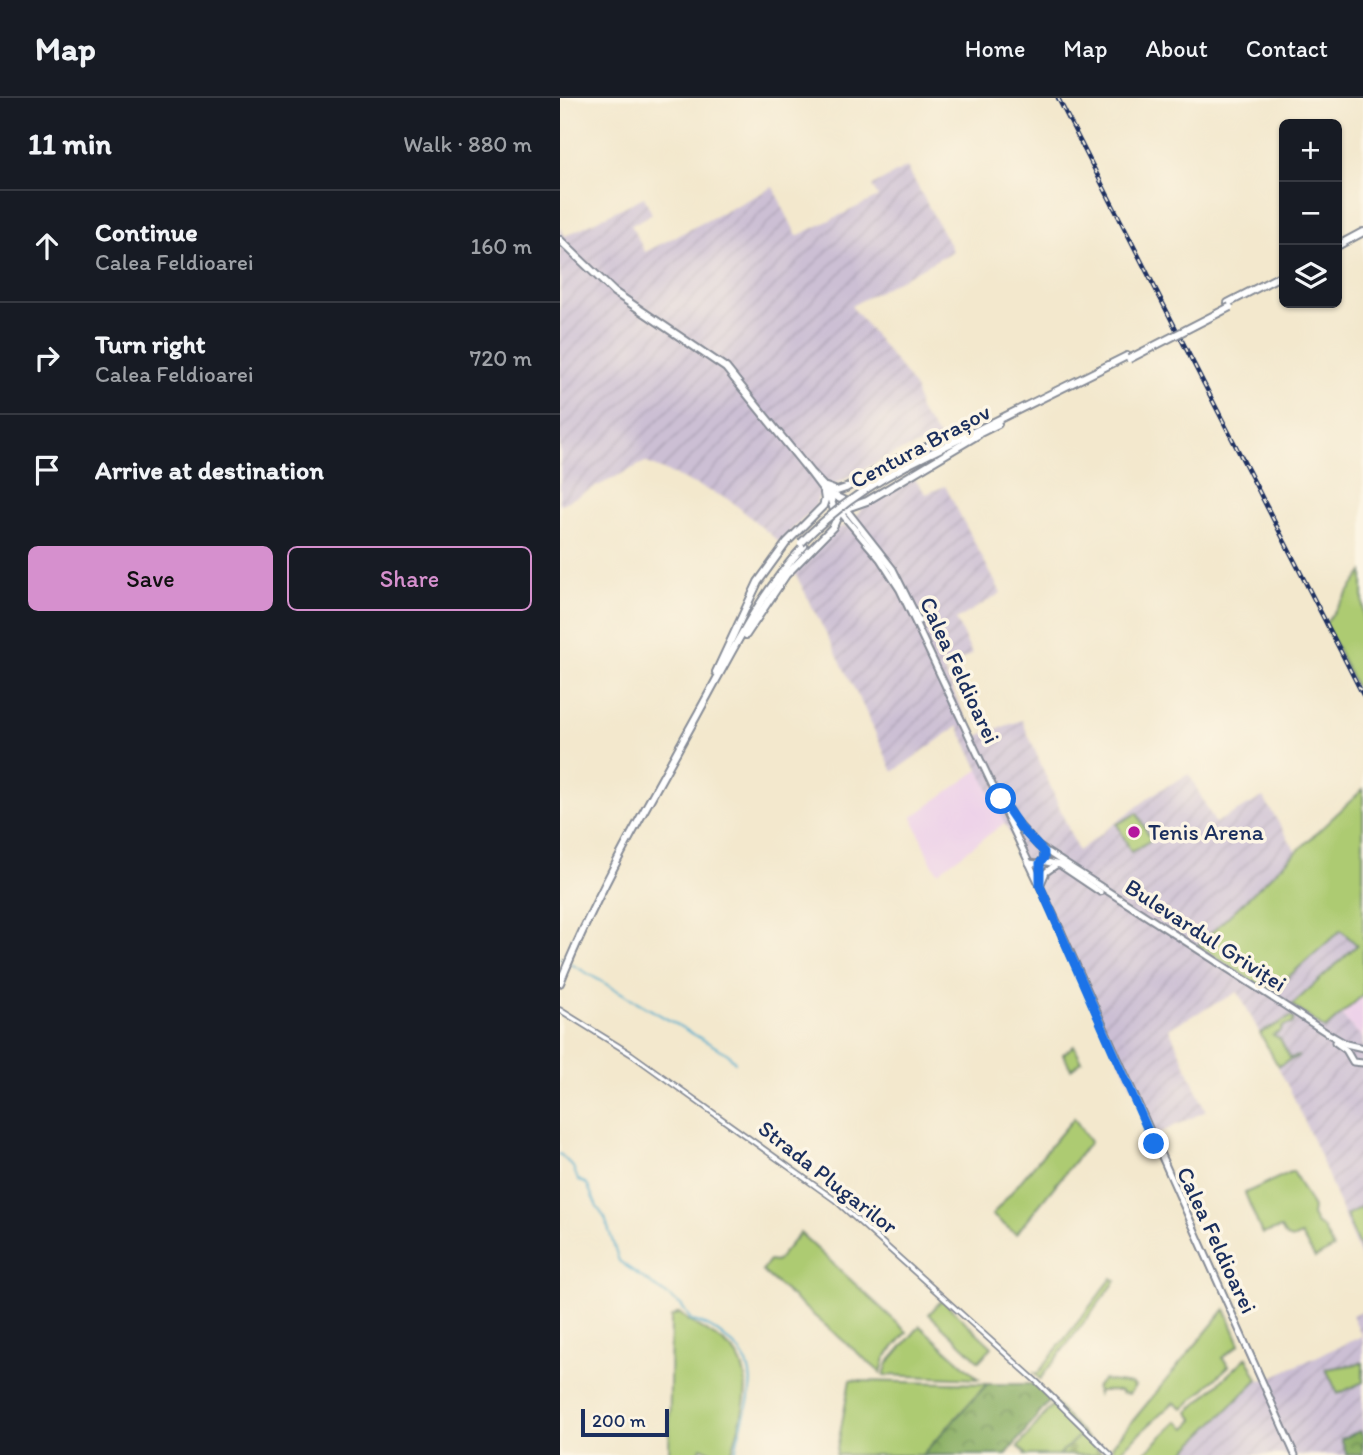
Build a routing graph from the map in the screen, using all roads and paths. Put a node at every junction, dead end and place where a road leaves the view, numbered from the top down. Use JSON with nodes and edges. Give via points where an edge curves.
{"nodes":[{"id":1,"x":1363,"y":235,"type":"edge"},
{"id":2,"x":560,"y":240,"type":"edge"},
{"id":3,"x":1342,"y":246,"type":"edge"},
{"id":4,"x":1279,"y":279,"type":"edge"},
{"id":5,"x":988,"y":426,"type":"junction"},
{"id":6,"x":850,"y":486,"type":"junction"},
{"id":7,"x":823,"y":488,"type":"junction"},
{"id":8,"x":867,"y":501,"type":"junction"},
{"id":9,"x":839,"y":507,"type":"junction"},
{"id":10,"x":818,"y":512,"type":"junction"},
{"id":11,"x":852,"y":521,"type":"junction"},
{"id":12,"x":832,"y":527,"type":"junction"},
{"id":13,"x":718,"y":674,"type":"junction"},
{"id":14,"x":1039,"y":847,"type":"junction"},
{"id":15,"x":1025,"y":855,"type":"junction"},
{"id":16,"x":1041,"y":862,"type":"junction"},
{"id":17,"x":1029,"y":863,"type":"junction"},
{"id":18,"x":1063,"y":864,"type":"junction"},
{"id":19,"x":1040,"y":886,"type":"junction"},
{"id":20,"x":560,"y":973,"type":"edge"},
{"id":21,"x":560,"y":983,"type":"edge"},
{"id":22,"x":560,"y":1010,"type":"edge"},
{"id":23,"x":1355,"y":1046,"type":"junction"},
{"id":24,"x":1363,"y":1048,"type":"edge"},
{"id":25,"x":1349,"y":1055,"type":"junction"},
{"id":26,"x":1362,"y":1062,"type":"edge"},
{"id":27,"x":1111,"y":1455,"type":"edge"},
{"id":28,"x":1295,"y":1455,"type":"edge"}],
"edges":[{"from":1,"to":3,"type":"highway"},
{"from":2,"to":7,"type":"highway","name":"Calea Feldioarei","via":[[621,297],[726,368]]},
{"from":4,"to":5,"type":"highway","name":"Centura Brașov","bridge":true},
{"from":5,"to":6,"type":"highway","via":[[887,464]]},
{"from":5,"to":8,"type":"highway"},
{"from":5,"to":13,"type":"highway","name":"Centura Brașov","bridge":true,"via":[[858,494],[833,513],[778,570]]},
{"from":6,"to":7,"type":"highway","via":[[837,491]]},
{"from":6,"to":9,"type":"highway"},
{"from":7,"to":9,"type":"highway","name":"Calea Feldioarei"},
{"from":7,"to":10,"type":"highway","via":[[825,500]]},
{"from":8,"to":9,"type":"highway"},
{"from":8,"to":11,"type":"main road","via":[[856,509]]},
{"from":9,"to":10,"type":"highway"},
{"from":9,"to":11,"type":"main road","name":"Calea Feldioarei"},
{"from":9,"to":12,"type":"highway"},
{"from":10,"to":13,"type":"highway","via":[[787,542],[758,582]]},
{"from":11,"to":12,"type":"main road"},
{"from":11,"to":14,"type":"main road","name":"Calea Feldioarei","via":[[897,577],[1001,799]]},
{"from":11,"to":15,"type":"main road","name":"Calea Feldioarei","via":[[900,590]]},
{"from":12,"to":13,"type":"highway","via":[[786,575]]},
{"from":13,"to":20,"type":"highway","name":"Centura Brașov","via":[[624,841]]},
{"from":13,"to":21,"type":"highway","name":"Centura Brașov","via":[[611,874]]},
{"from":14,"to":15,"type":"main road","via":[[1030,847]]},
{"from":14,"to":16,"type":"main road","name":"Calea Feldioarei","via":[[1044,855]]},
{"from":14,"to":18,"type":"main road","name":"Bulevardul Griviței"},
{"from":15,"to":17,"type":"main road","name":"Calea Feldioarei"},
{"from":16,"to":17,"type":"main road"},
{"from":16,"to":18,"type":"main road","name":"Bulevardul Griviței"},
{"from":16,"to":19,"type":"main road","name":"Calea Feldioarei"},
{"from":17,"to":19,"type":"main road","name":"Calea Feldioarei"},
{"from":18,"to":19,"type":"main road","via":[[1051,867]]},
{"from":18,"to":23,"type":"main road","name":"Bulevardul Griviței","via":[[1327,1033]]},
{"from":18,"to":25,"type":"main road","name":"Bulevardul Griviței"},
{"from":19,"to":28,"type":"main road","name":"Calea Feldioarei"},
{"from":22,"to":27,"type":"street","name":"Strada Plugarilor","via":[[631,1054],[835,1200]]},
{"from":23,"to":24,"type":"main road","name":"Bulevardul Griviței"},
{"from":23,"to":25,"type":"main road"},
{"from":25,"to":26,"type":"main road","name":"Bulevardul Griviței","via":[[1353,1062]]}]}
